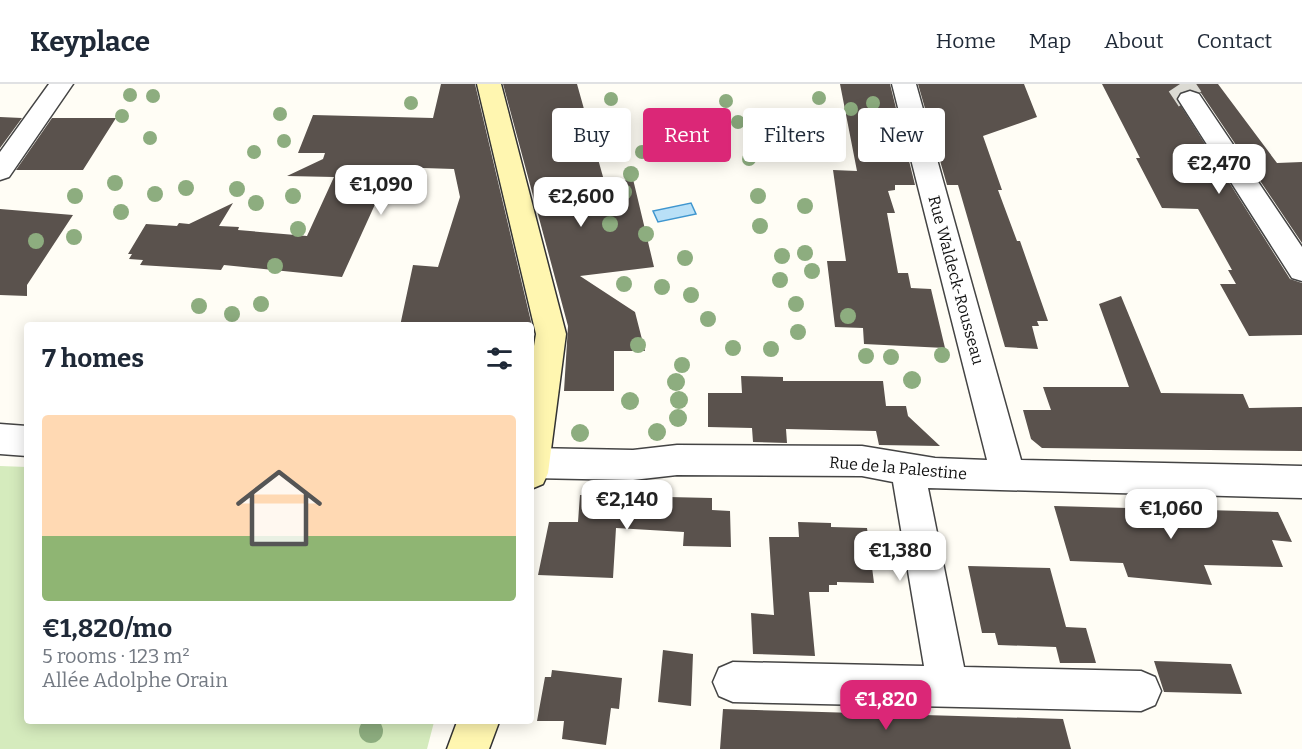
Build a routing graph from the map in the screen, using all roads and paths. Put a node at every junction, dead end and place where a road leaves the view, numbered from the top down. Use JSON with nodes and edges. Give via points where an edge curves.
{"nodes":[{"id":1,"x":61,"y":84,"type":"edge"},
{"id":2,"x":489,"y":84,"type":"edge"},
{"id":3,"x":904,"y":84,"type":"edge"},
{"id":4,"x":1190,"y":99,"type":"tunnel mouth"},
{"id":5,"x":0,"y":171,"type":"edge"},
{"id":6,"x":1302,"y":270,"type":"edge"},
{"id":7,"x":0,"y":439,"type":"edge"},
{"id":8,"x":24,"y":441,"type":"edge"},
{"id":9,"x":534,"y":452,"type":"edge"},
{"id":10,"x":534,"y":466,"type":"edge"},
{"id":11,"x":909,"y":469,"type":"junction"},
{"id":12,"x":1008,"y":475,"type":"junction"},
{"id":13,"x":1302,"y":482,"type":"edge"},
{"id":14,"x":733,"y":682,"type":"dead end"},
{"id":15,"x":948,"y":687,"type":"junction"},
{"id":16,"x":1141,"y":691,"type":"dead end"},
{"id":17,"x":477,"y":724,"type":"edge"},
{"id":18,"x":468,"y":749,"type":"edge"}],
"edges":[{"from":1,"to":5,"type":"street"},
{"from":2,"to":9,"type":"main road","via":[[551,334]]},
{"from":3,"to":12,"type":"street","name":"Rue Waldeck-Rousseau"},
{"from":4,"to":6,"type":"street"},
{"from":7,"to":8,"type":"street"},
{"from":10,"to":11,"type":"street","name":"Rue de la Palestine","via":[[677,460],[862,461]]},
{"from":11,"to":12,"type":"street","name":"Rue de la Palestine","via":[[935,474]]},
{"from":11,"to":15,"type":"street"},
{"from":12,"to":13,"type":"street","name":"Rue de la Palestine"},
{"from":14,"to":15,"type":"street"},
{"from":15,"to":16,"type":"street"},
{"from":17,"to":18,"type":"main road"}]}
